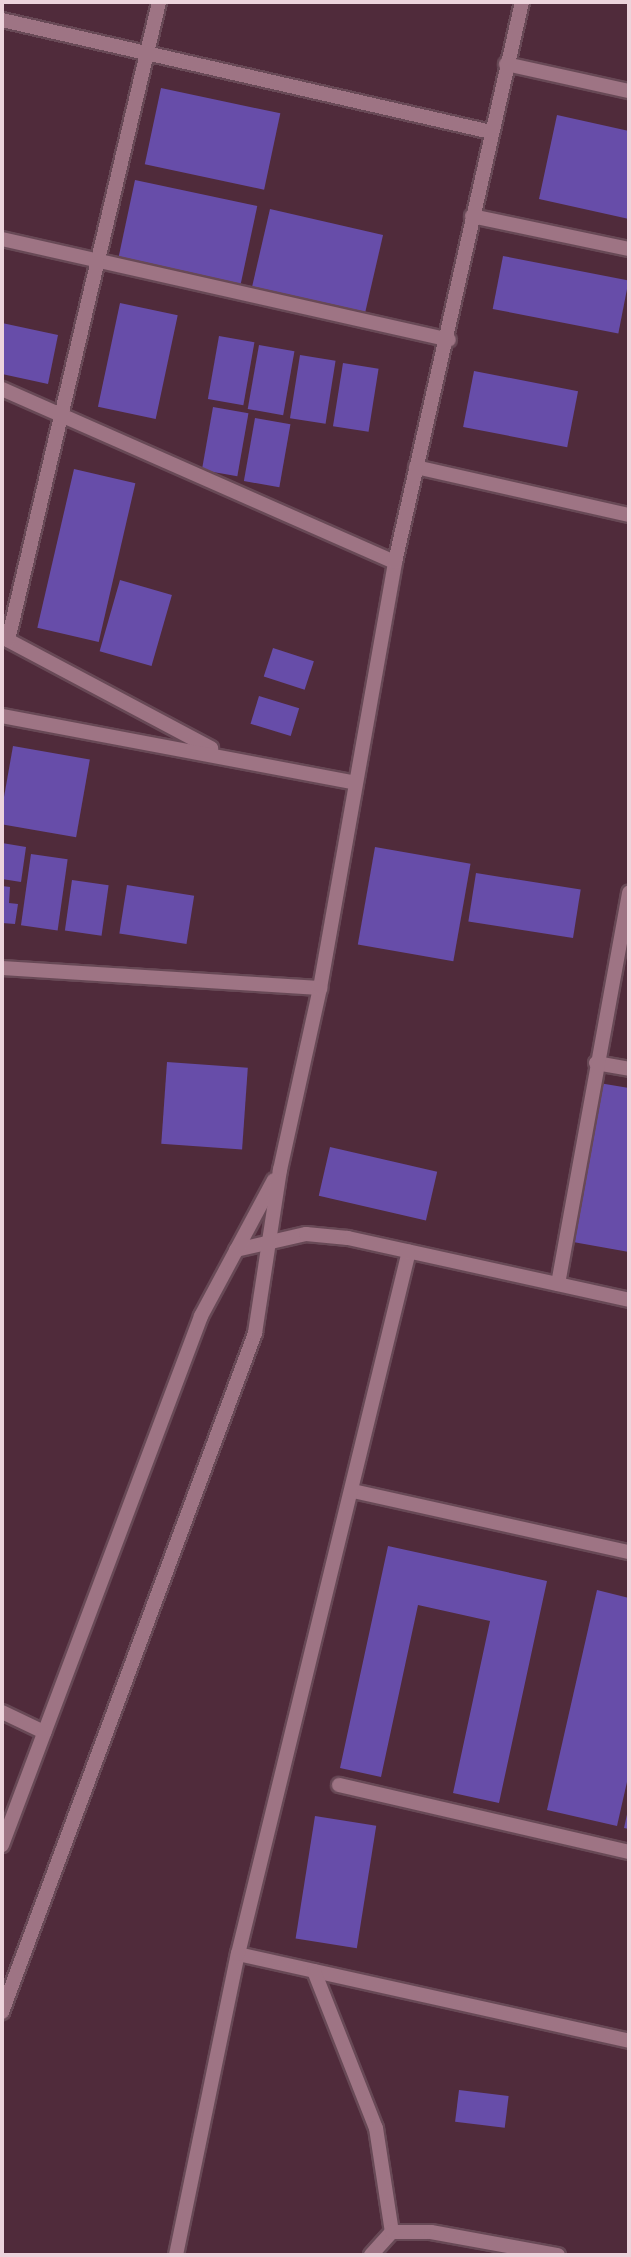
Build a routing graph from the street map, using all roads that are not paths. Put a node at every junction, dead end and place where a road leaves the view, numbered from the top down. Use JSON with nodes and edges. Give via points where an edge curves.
{"nodes":[{"id":1,"x":159,"y":2,"type":"edge"},
{"id":2,"x":522,"y":2,"type":"edge"},
{"id":3,"x":2,"y":20,"type":"edge"},
{"id":4,"x":147,"y":56,"type":"junction"},
{"id":5,"x":506,"y":64,"type":"junction"},
{"id":6,"x":629,"y":91,"type":"edge"},
{"id":7,"x":488,"y":131,"type":"junction"},
{"id":8,"x":472,"y":216,"type":"junction"},
{"id":9,"x":2,"y":239,"type":"edge"},
{"id":10,"x":629,"y":249,"type":"edge"},
{"id":11,"x":101,"y":259,"type":"junction"},
{"id":12,"x":449,"y":340,"type":"junction"},
{"id":13,"x":2,"y":389,"type":"edge"},
{"id":14,"x":64,"y":413,"type":"junction"},
{"id":15,"x":416,"y":467,"type":"junction"},
{"id":16,"x":629,"y":515,"type":"edge"},
{"id":17,"x":395,"y":562,"type":"junction"},
{"id":18,"x":5,"y":638,"type":"edge"},
{"id":19,"x":2,"y":716,"type":"edge"},
{"id":20,"x":220,"y":753,"type":"junction"},
{"id":21,"x":355,"y":783,"type":"junction"},
{"id":22,"x":629,"y":892,"type":"edge"},
{"id":23,"x":2,"y":968,"type":"edge"},
{"id":24,"x":320,"y":988,"type":"junction"},
{"id":25,"x":596,"y":1063,"type":"junction"},
{"id":26,"x":629,"y":1069,"type":"edge"},
{"id":27,"x":280,"y":1170,"type":"junction"},
{"id":28,"x":269,"y":1240,"type":"junction"},
{"id":29,"x":236,"y":1250,"type":"junction"},
{"id":30,"x":410,"y":1251,"type":"junction"},
{"id":31,"x":558,"y":1284,"type":"junction"},
{"id":32,"x":629,"y":1300,"type":"edge"},
{"id":33,"x":352,"y":1491,"type":"junction"},
{"id":34,"x":629,"y":1552,"type":"edge"},
{"id":35,"x":2,"y":1712,"type":"edge"},
{"id":36,"x":44,"y":1732,"type":"junction"},
{"id":37,"x":339,"y":1785,"type":"dead end"},
{"id":38,"x":2,"y":1845,"type":"edge"},
{"id":39,"x":629,"y":1852,"type":"edge"},
{"id":40,"x":238,"y":1954,"type":"junction"},
{"id":41,"x":314,"y":1971,"type":"junction"},
{"id":42,"x":2,"y":2012,"type":"edge"},
{"id":43,"x":629,"y":2041,"type":"edge"},
{"id":44,"x":392,"y":2232,"type":"junction"},
{"id":45,"x":176,"y":2255,"type":"edge"},
{"id":46,"x":371,"y":2255,"type":"edge"},
{"id":47,"x":558,"y":2255,"type":"edge"}],
"edges":[{"from":1,"to":4,"type":"street"},
{"from":2,"to":5,"type":"street"},
{"from":3,"to":4,"type":"street"},
{"from":4,"to":7,"type":"street"},
{"from":4,"to":11,"type":"street"},
{"from":5,"to":6,"type":"street"},
{"from":5,"to":7,"type":"street"},
{"from":7,"to":8,"type":"street"},
{"from":8,"to":10,"type":"street"},
{"from":8,"to":12,"type":"street"},
{"from":9,"to":11,"type":"street"},
{"from":11,"to":12,"type":"street"},
{"from":11,"to":14,"type":"street"},
{"from":12,"to":15,"type":"street"},
{"from":13,"to":14,"type":"street"},
{"from":14,"to":17,"type":"street"},
{"from":14,"to":18,"type":"street"},
{"from":15,"to":16,"type":"street"},
{"from":15,"to":17,"type":"street"},
{"from":17,"to":21,"type":"street"},
{"from":18,"to":20,"type":"street"},
{"from":19,"to":20,"type":"street"},
{"from":20,"to":21,"type":"street"},
{"from":21,"to":24,"type":"street"},
{"from":22,"to":25,"type":"street"},
{"from":23,"to":24,"type":"street"},
{"from":24,"to":27,"type":"street"},
{"from":25,"to":26,"type":"street"},
{"from":25,"to":31,"type":"street"},
{"from":27,"to":28,"type":"street"},
{"from":27,"to":29,"type":"street"},
{"from":28,"to":29,"type":"street"},
{"from":28,"to":30,"type":"street","via":[[306,1234]]},
{"from":28,"to":42,"type":"street","via":[[255,1333],[238,1384]]},
{"from":29,"to":36,"type":"street","via":[[176,1378]]},
{"from":30,"to":31,"type":"street"},
{"from":30,"to":33,"type":"street"},
{"from":31,"to":32,"type":"street"},
{"from":33,"to":34,"type":"street"},
{"from":33,"to":40,"type":"street"},
{"from":35,"to":36,"type":"street"},
{"from":36,"to":38,"type":"street"},
{"from":37,"to":39,"type":"street"},
{"from":40,"to":41,"type":"street"},
{"from":40,"to":45,"type":"street"},
{"from":41,"to":43,"type":"street"},
{"from":41,"to":44,"type":"street","via":[[376,2128]]},
{"from":44,"to":46,"type":"street"},
{"from":44,"to":47,"type":"street","via":[[473,2237]]}]}
